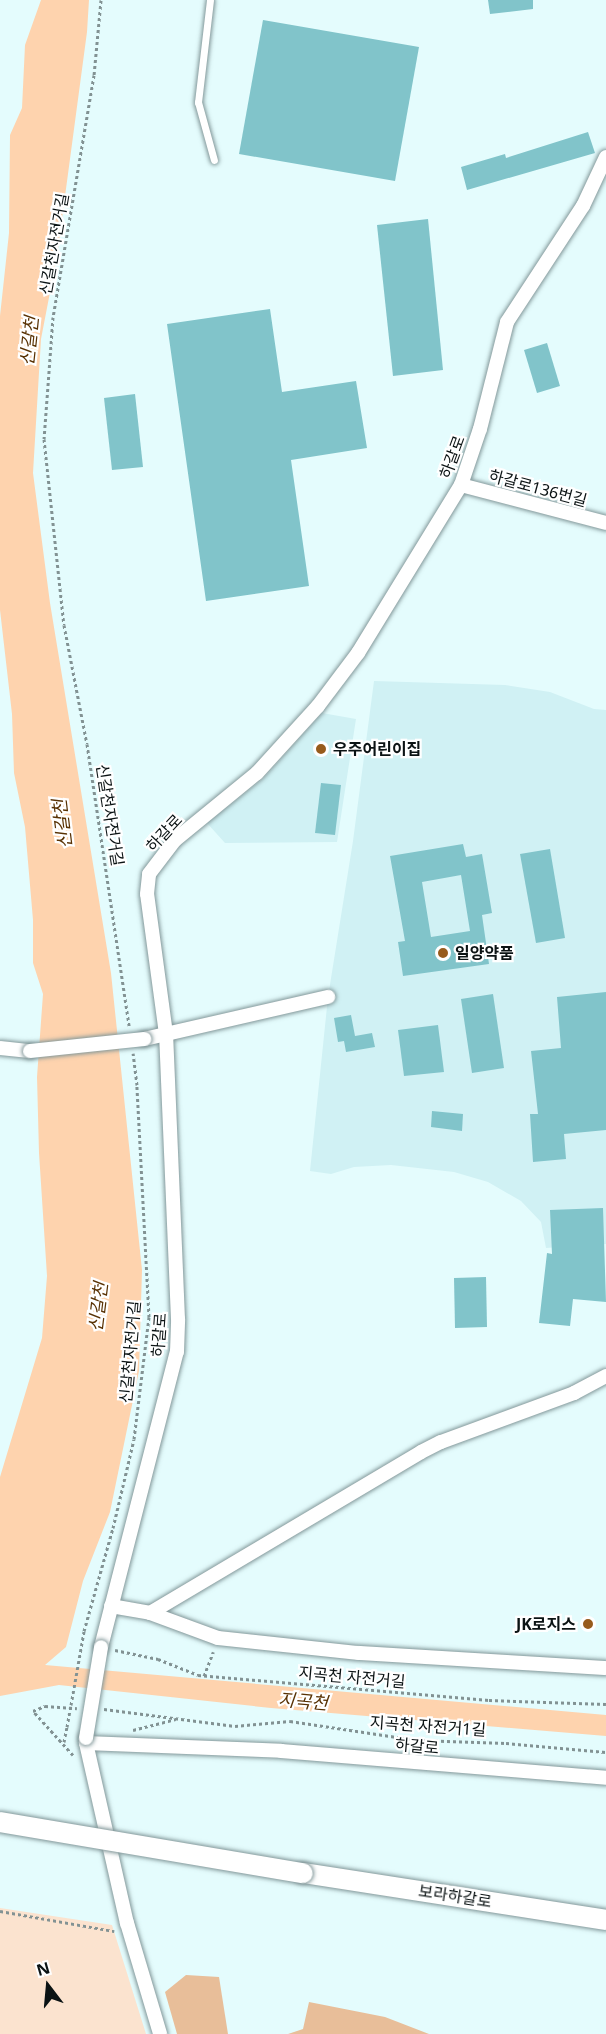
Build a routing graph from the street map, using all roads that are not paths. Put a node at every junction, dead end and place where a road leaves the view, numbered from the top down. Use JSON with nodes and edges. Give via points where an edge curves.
{"nodes":[{"id":1,"x":210,"y":0,"type":"edge"},
{"id":2,"x":606,"y":157,"type":"edge"},
{"id":3,"x":214,"y":160,"type":"dead end"},
{"id":4,"x":461,"y":485,"type":"junction"},
{"id":5,"x":606,"y":523,"type":"edge"},
{"id":6,"x":328,"y":997,"type":"dead end"},
{"id":7,"x":166,"y":1034,"type":"junction"},
{"id":8,"x":0,"y":1048,"type":"edge"},
{"id":9,"x":606,"y":1376,"type":"edge"},
{"id":10,"x":111,"y":1606,"type":"junction"},
{"id":11,"x":150,"y":1613,"type":"junction"},
{"id":12,"x":606,"y":1668,"type":"edge"},
{"id":13,"x":86,"y":1741,"type":"junction"},
{"id":14,"x":606,"y":1778,"type":"edge"},
{"id":15,"x":0,"y":1822,"type":"edge"},
{"id":16,"x":606,"y":1920,"type":"edge"},
{"id":17,"x":160,"y":2034,"type":"edge"}],
"edges":[{"from":1,"to":3,"type":"lane","via":[[198,102]]},
{"from":2,"to":4,"type":"street","name":"하갈로","via":[[582,206],[507,322],[480,429]]},
{"from":4,"to":5,"type":"street","name":"하갈로136번길"},
{"from":4,"to":7,"type":"street","name":"하갈로","via":[[358,653],[318,706],[257,773],[175,840],[149,874],[147,894]]},
{"from":6,"to":7,"type":"street"},
{"from":7,"to":8,"type":"street","bridge":true,"via":[[30,1051]]},
{"from":7,"to":10,"type":"street","name":"하갈로","via":[[177,1352]]},
{"from":9,"to":11,"type":"street","via":[[574,1393],[421,1452]]},
{"from":10,"to":11,"type":"street"},
{"from":10,"to":13,"type":"street","name":"하갈로","bridge":true},
{"from":11,"to":12,"type":"street","via":[[218,1638],[359,1653]]},
{"from":13,"to":14,"type":"street","name":"하갈로","via":[[281,1751]]},
{"from":13,"to":17,"type":"street","via":[[128,1923]]},
{"from":15,"to":16,"type":"main road","name":"보라하갈로","bridge":true}]}
